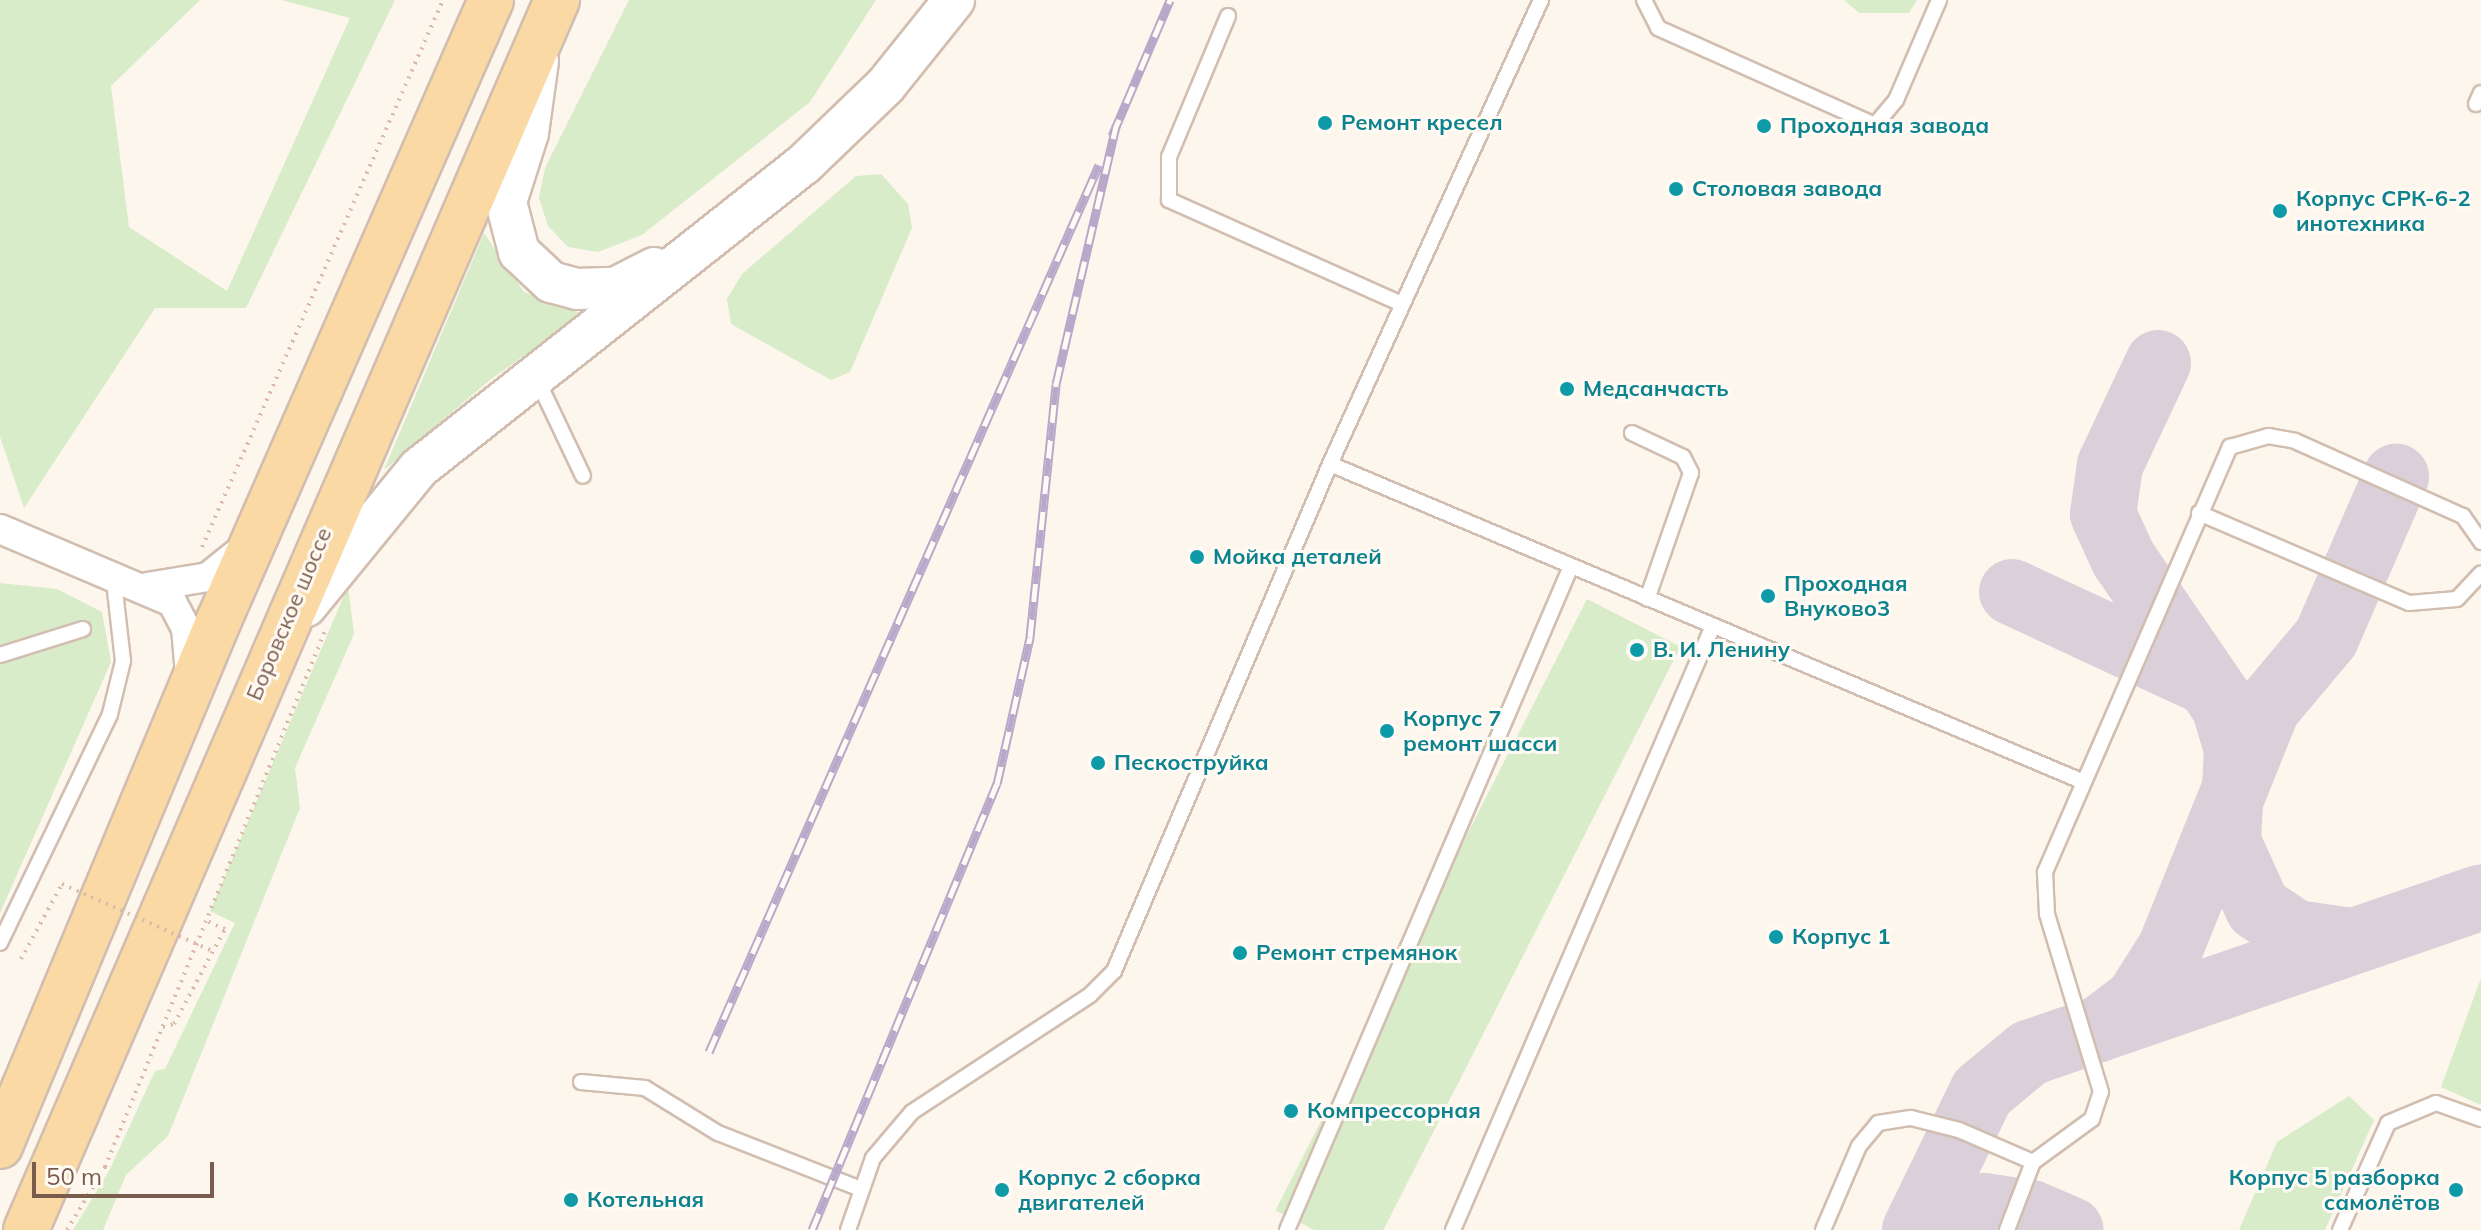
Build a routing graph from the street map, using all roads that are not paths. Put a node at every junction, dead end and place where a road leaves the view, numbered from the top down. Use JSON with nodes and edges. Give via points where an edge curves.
{"nodes":[{"id":1,"x":491,"y":0,"type":"edge"},
{"id":2,"x":954,"y":0,"type":"edge"},
{"id":3,"x":1541,"y":0,"type":"edge"},
{"id":4,"x":1644,"y":0,"type":"edge"},
{"id":5,"x":1939,"y":0,"type":"edge"},
{"id":6,"x":1228,"y":16,"type":"dead end"},
{"id":7,"x":549,"y":18,"type":"edge"},
{"id":8,"x":727,"y":226,"type":"junction"},
{"id":9,"x":1402,"y":304,"type":"junction"},
{"id":10,"x":537,"y":378,"type":"junction"},
{"id":11,"x":1632,"y":433,"type":"dead end"},
{"id":12,"x":1330,"y":464,"type":"junction"},
{"id":13,"x":583,"y":476,"type":"dead end"},
{"id":14,"x":2199,"y":513,"type":"junction"},
{"id":15,"x":0,"y":529,"type":"edge"},
{"id":16,"x":255,"y":537,"type":"junction"},
{"id":17,"x":2481,"y":542,"type":"edge"},
{"id":18,"x":1571,"y":566,"type":"junction"},
{"id":19,"x":113,"y":573,"type":"junction"},
{"id":20,"x":2481,"y":573,"type":"edge"},
{"id":21,"x":147,"y":587,"type":"junction"},
{"id":22,"x":1647,"y":599,"type":"junction"},
{"id":23,"x":1712,"y":628,"type":"junction"},
{"id":24,"x":83,"y":629,"type":"dead end"},
{"id":25,"x":0,"y":655,"type":"edge"},
{"id":26,"x":270,"y":657,"type":"junction"},
{"id":27,"x":189,"y":691,"type":"junction"},
{"id":28,"x":2084,"y":782,"type":"junction"},
{"id":29,"x":0,"y":943,"type":"edge"},
{"id":30,"x":581,"y":1082,"type":"dead end"},
{"id":31,"x":2481,"y":1119,"type":"edge"},
{"id":32,"x":0,"y":1146,"type":"edge"},
{"id":33,"x":2033,"y":1162,"type":"junction"},
{"id":34,"x":861,"y":1189,"type":"junction"},
{"id":35,"x":26,"y":1230,"type":"edge"},
{"id":36,"x":848,"y":1230,"type":"edge"},
{"id":37,"x":1287,"y":1230,"type":"edge"},
{"id":38,"x":1453,"y":1230,"type":"edge"},
{"id":39,"x":1823,"y":1230,"type":"edge"},
{"id":40,"x":2007,"y":1230,"type":"edge"},
{"id":41,"x":2340,"y":1230,"type":"edge"}],
"edges":[{"from":1,"to":16,"type":"main road"},
{"from":2,"to":8,"type":"street","via":[[859,114]]},
{"from":3,"to":9,"type":"lane"},
{"from":4,"to":5,"type":"lane","via":[[1658,28],[1875,125],[1886,120]]},
{"from":6,"to":9,"type":"lane","via":[[1169,157],[1169,200]]},
{"from":7,"to":8,"type":"street","via":[[528,133],[506,202],[508,229],[530,265],[567,288],[615,288]]},
{"from":7,"to":26,"type":"main road","name":"Боровское шоссе"},
{"from":8,"to":10,"type":"street"},
{"from":9,"to":12,"type":"lane"},
{"from":10,"to":13,"type":"lane"},
{"from":10,"to":26,"type":"street","via":[[389,499]]},
{"from":11,"to":22,"type":"lane","via":[[1683,457],[1691,473]]},
{"from":12,"to":18,"type":"lane"},
{"from":12,"to":34,"type":"lane","via":[[1114,971],[1090,995],[912,1112],[885,1138]]},
{"from":14,"to":17,"type":"lane","via":[[2230,447],[2268,436],[2295,441],[2463,516]]},
{"from":14,"to":20,"type":"lane","via":[[2409,603],[2457,599]]},
{"from":14,"to":28,"type":"lane"},
{"from":15,"to":19,"type":"street"},
{"from":16,"to":21,"type":"street","via":[[208,577]]},
{"from":16,"to":27,"type":"main road"},
{"from":18,"to":22,"type":"lane"},
{"from":18,"to":37,"type":"lane"},
{"from":19,"to":21,"type":"street"},
{"from":19,"to":29,"type":"lane","via":[[123,661],[110,714]]},
{"from":21,"to":27,"type":"street","via":[[182,616]]},
{"from":22,"to":23,"type":"lane"},
{"from":23,"to":28,"type":"lane"},
{"from":23,"to":38,"type":"lane"},
{"from":24,"to":25,"type":"lane"},
{"from":26,"to":35,"type":"main road","name":"Боровское шоссе"},
{"from":27,"to":32,"type":"main road"},
{"from":28,"to":33,"type":"lane","via":[[2043,891],[2100,1107]]},
{"from":30,"to":34,"type":"lane","via":[[645,1088],[718,1133]]},
{"from":31,"to":41,"type":"lane","via":[[2436,1103],[2405,1110],[2388,1123]]},
{"from":33,"to":39,"type":"lane","via":[[1959,1130],[1911,1118],[1878,1123],[1859,1146]]},
{"from":33,"to":40,"type":"lane"},
{"from":34,"to":36,"type":"lane"}]}
